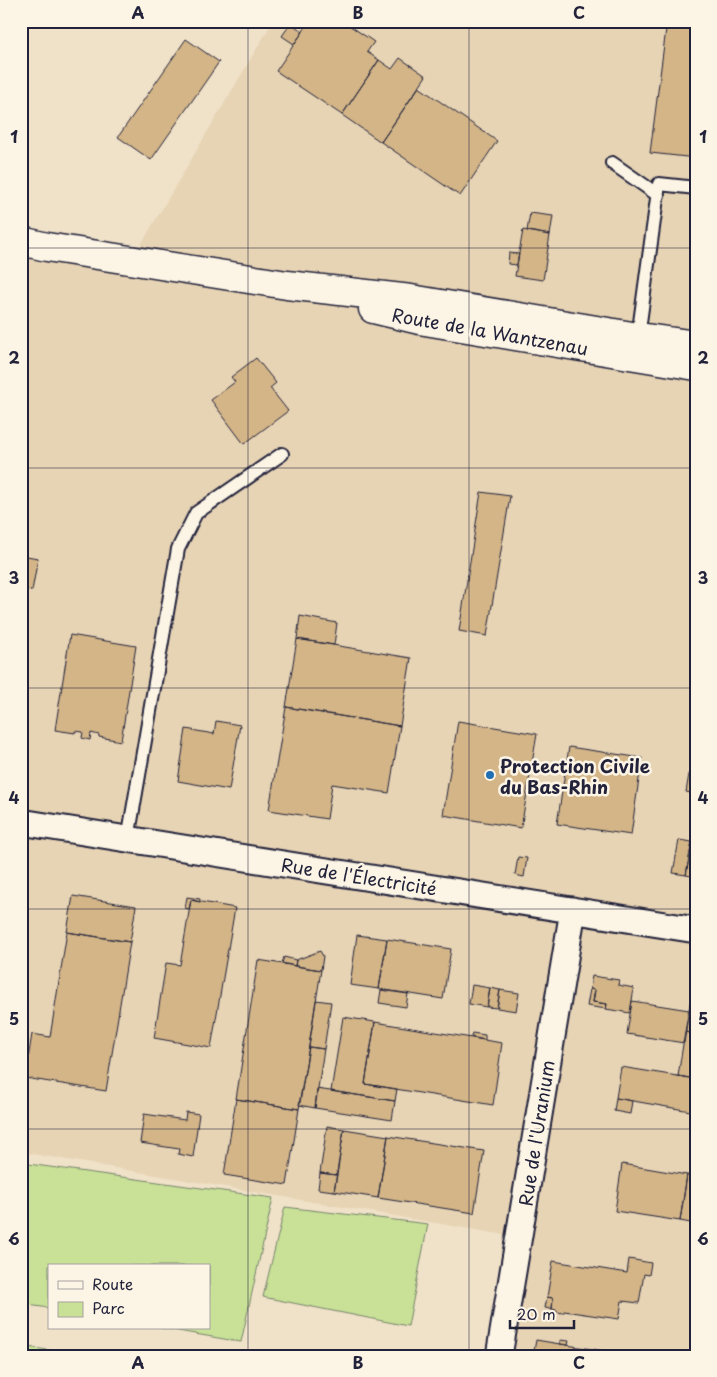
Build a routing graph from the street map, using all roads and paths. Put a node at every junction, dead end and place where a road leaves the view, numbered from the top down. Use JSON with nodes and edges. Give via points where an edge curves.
{"nodes":[{"id":1,"x":612,"y":163,"type":"dead end"},
{"id":2,"x":696,"y":188,"type":"edge"},
{"id":3,"x":658,"y":195,"type":"junction"},
{"id":4,"x":21,"y":241,"type":"edge"},
{"id":5,"x":34,"y":246,"type":"edge"},
{"id":6,"x":288,"y":284,"type":"junction"},
{"id":7,"x":638,"y":337,"type":"junction"},
{"id":8,"x":696,"y":345,"type":"edge"},
{"id":9,"x":696,"y":366,"type":"edge"},
{"id":10,"x":282,"y":454,"type":"dead end"},
{"id":11,"x":21,"y":822,"type":"edge"},
{"id":12,"x":128,"y":839,"type":"junction"},
{"id":13,"x":573,"y":910,"type":"junction"},
{"id":14,"x":696,"y":930,"type":"edge"},
{"id":15,"x":499,"y":1356,"type":"edge"}],
"edges":[{"from":1,"to":3,"type":"lane"},
{"from":2,"to":3,"type":"lane","via":[[659,184]]},
{"from":3,"to":7,"type":"lane"},
{"from":4,"to":5,"type":"main road","name":"Route de la Wantzenau"},
{"from":5,"to":6,"type":"main road","name":"Route de la Wantzenau"},
{"from":6,"to":7,"type":"main road","name":"Route de la Wantzenau","via":[[411,299]]},
{"from":6,"to":9,"type":"main road","name":"Route de la Wantzenau","via":[[419,320]]},
{"from":7,"to":8,"type":"main road","name":"Route de la Wantzenau"},
{"from":10,"to":12,"type":"lane","via":[[196,513],[178,549]]},
{"from":11,"to":12,"type":"street","name":"Rue de l'Électricité"},
{"from":12,"to":13,"type":"street","name":"Rue de l'Électricité"},
{"from":13,"to":14,"type":"street","name":"Rue de l'Électricité"},
{"from":13,"to":15,"type":"street","name":"Rue de l'Uranium"}]}
